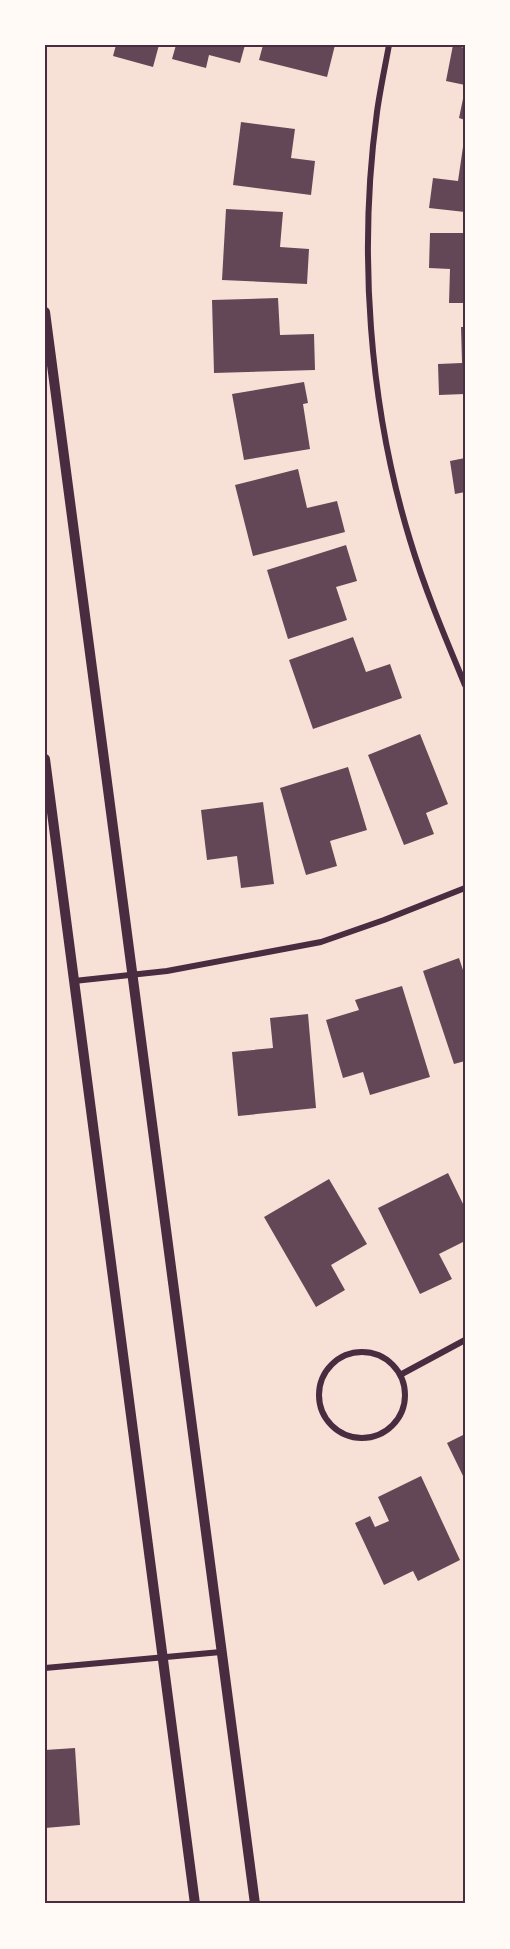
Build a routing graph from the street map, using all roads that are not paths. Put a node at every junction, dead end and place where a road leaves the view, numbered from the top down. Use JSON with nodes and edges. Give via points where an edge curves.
{"nodes":[{"id":1,"x":389,"y":45,"type":"edge"},
{"id":2,"x":45,"y":312,"type":"edge"},
{"id":3,"x":465,"y":685,"type":"edge"},
{"id":4,"x":45,"y":759,"type":"edge"},
{"id":5,"x":465,"y":888,"type":"edge"},
{"id":6,"x":134,"y":976,"type":"junction"},
{"id":7,"x":74,"y":981,"type":"junction"},
{"id":8,"x":465,"y":1340,"type":"edge"},
{"id":9,"x":400,"y":1375,"type":"junction"},
{"id":10,"x":221,"y":1652,"type":"junction"},
{"id":11,"x":163,"y":1656,"type":"junction"},
{"id":12,"x":45,"y":1668,"type":"edge"},
{"id":13,"x":195,"y":1904,"type":"edge"},
{"id":14,"x":255,"y":1904,"type":"edge"}],
"edges":[{"from":1,"to":3,"type":"street","via":[[369,188],[367,264],[375,366],[389,454],[410,540]]},
{"from":2,"to":6,"type":"street"},
{"from":4,"to":7,"type":"street"},
{"from":5,"to":6,"type":"street","via":[[321,942]]},
{"from":6,"to":7,"type":"street"},
{"from":6,"to":10,"type":"street"},
{"from":7,"to":11,"type":"street"},
{"from":8,"to":9,"type":"street"},
{"from":9,"to":9,"type":"street","via":[[386,1360],[367,1352],[340,1358],[329,1367],[319,1393],[327,1420],[347,1436],[366,1438],[384,1432],[398,1418],[405,1400]]},
{"from":10,"to":11,"type":"street"},
{"from":10,"to":14,"type":"street"},
{"from":11,"to":12,"type":"street"},
{"from":11,"to":13,"type":"street"}]}
